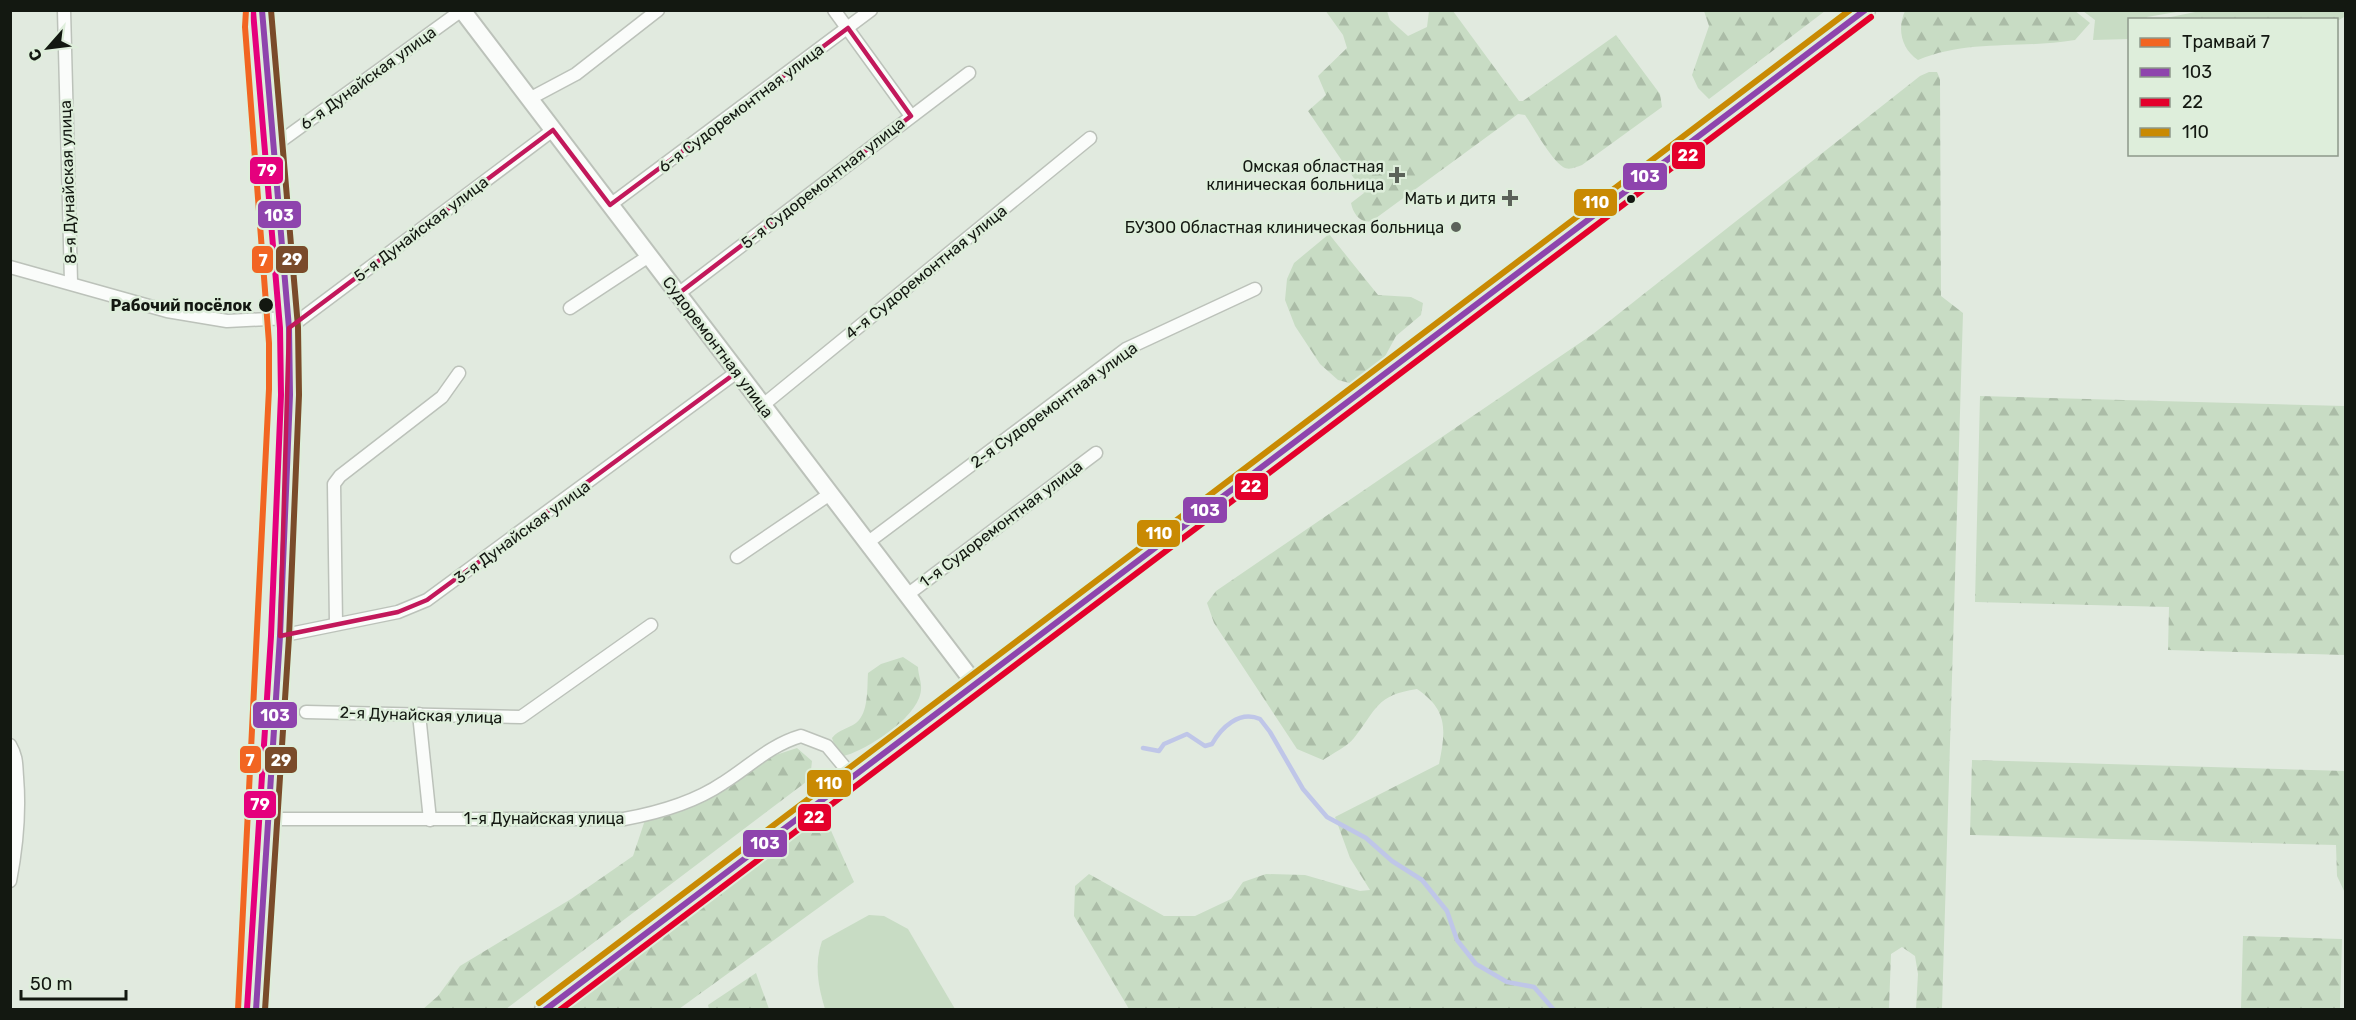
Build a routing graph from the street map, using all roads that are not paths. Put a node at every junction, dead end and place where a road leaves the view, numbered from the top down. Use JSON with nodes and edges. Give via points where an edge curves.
{"nodes":[{"id":1,"x":64,"y":10,"type":"edge"},
{"id":2,"x":262,"y":10,"type":"edge"},
{"id":3,"x":658,"y":10,"type":"edge"},
{"id":4,"x":834,"y":10,"type":"edge"},
{"id":5,"x":871,"y":10,"type":"edge"},
{"id":6,"x":1866,"y":10,"type":"edge"},
{"id":7,"x":462,"y":11,"type":"edge"},
{"id":8,"x":848,"y":28,"type":"junction"},
{"id":9,"x":969,"y":73,"type":"dead end"},
{"id":10,"x":529,"y":99,"type":"junction"},
{"id":11,"x":911,"y":116,"type":"junction"},
{"id":12,"x":553,"y":130,"type":"junction"},
{"id":13,"x":1090,"y":138,"type":"dead end"},
{"id":14,"x":274,"y":146,"type":"junction"},
{"id":15,"x":610,"y":205,"type":"junction"},
{"id":16,"x":649,"y":256,"type":"junction"},
{"id":17,"x":10,"y":267,"type":"edge"},
{"id":18,"x":71,"y":282,"type":"junction"},
{"id":19,"x":1254,"y":289,"type":"dead end"},
{"id":20,"x":678,"y":294,"type":"junction"},
{"id":21,"x":570,"y":308,"type":"dead end"},
{"id":22,"x":288,"y":323,"type":"junction"},
{"id":23,"x":737,"y":372,"type":"junction"},
{"id":24,"x":459,"y":373,"type":"dead end"},
{"id":25,"x":763,"y":405,"type":"junction"},
{"id":26,"x":1096,"y":453,"type":"dead end"},
{"id":27,"x":830,"y":494,"type":"junction"},
{"id":28,"x":867,"y":543,"type":"junction"},
{"id":29,"x":737,"y":557,"type":"dead end"},
{"id":30,"x":907,"y":595,"type":"junction"},
{"id":31,"x":336,"y":623,"type":"junction"},
{"id":32,"x":651,"y":625,"type":"dead end"},
{"id":33,"x":280,"y":636,"type":"junction"},
{"id":34,"x":975,"y":684,"type":"junction"},
{"id":35,"x":306,"y":712,"type":"dead end"},
{"id":36,"x":419,"y":714,"type":"junction"},
{"id":37,"x":10,"y":745,"type":"edge"},
{"id":38,"x":852,"y":776,"type":"junction"},
{"id":39,"x":270,"y":819,"type":"junction"},
{"id":40,"x":430,"y":820,"type":"junction"},
{"id":41,"x":10,"y":881,"type":"edge"},
{"id":42,"x":256,"y":1010,"type":"edge"},
{"id":43,"x":544,"y":1010,"type":"edge"}],
"edges":[{"from":1,"to":18,"type":"street","name":"8-я Дунайская улица"},
{"from":2,"to":14,"type":"main road"},
{"from":3,"to":10,"type":"street","via":[[576,74]]},
{"from":4,"to":8,"type":"street"},
{"from":5,"to":8,"type":"street","name":"6-я Судоремонтная улица"},
{"from":6,"to":34,"type":"main road"},
{"from":7,"to":10,"type":"street","name":"Судоремонтная улица"},
{"from":7,"to":14,"type":"street","name":"6-я Дунайская улица"},
{"from":8,"to":11,"type":"street"},
{"from":8,"to":15,"type":"street","name":"6-я Судоремонтная улица"},
{"from":9,"to":11,"type":"street","name":"5-я Судоремонтная улица"},
{"from":10,"to":12,"type":"street","name":"Судоремонтная улица"},
{"from":11,"to":20,"type":"street","name":"5-я Судоремонтная улица"},
{"from":12,"to":15,"type":"street","name":"Судоремонтная улица"},
{"from":12,"to":22,"type":"street","name":"5-я Дунайская улица"},
{"from":13,"to":25,"type":"street","name":"4-я Судоремонтная улица"},
{"from":14,"to":22,"type":"main road"},
{"from":15,"to":16,"type":"street","name":"Судоремонтная улица"},
{"from":16,"to":20,"type":"street","name":"Судоремонтная улица"},
{"from":16,"to":21,"type":"street"},
{"from":17,"to":18,"type":"street"},
{"from":18,"to":22,"type":"street","via":[[167,311],[227,321]]},
{"from":19,"to":28,"type":"street","name":"2-я Судоремонтная улица","via":[[1126,349]]},
{"from":20,"to":23,"type":"street","name":"Судоремонтная улица"},
{"from":22,"to":33,"type":"main road","via":[[290,395]]},
{"from":23,"to":25,"type":"street","name":"Судоремонтная улица"},
{"from":23,"to":31,"type":"street","name":"3-я Дунайская улица","via":[[427,600],[398,612]]},
{"from":24,"to":31,"type":"street","via":[[442,397],[334,484]]},
{"from":25,"to":27,"type":"street","name":"Судоремонтная улица"},
{"from":26,"to":30,"type":"street","name":"1-я Судоремонтная улица"},
{"from":27,"to":28,"type":"street","name":"Судоремонтная улица"},
{"from":27,"to":29,"type":"street"},
{"from":28,"to":30,"type":"street","name":"Судоремонтная улица"},
{"from":30,"to":34,"type":"street","name":"Судоремонтная улица"},
{"from":31,"to":33,"type":"street","name":"3-я Дунайская улица"},
{"from":32,"to":36,"type":"street","name":"2-я Дунайская улица","via":[[521,717]]},
{"from":33,"to":39,"type":"main road"},
{"from":34,"to":38,"type":"main road"},
{"from":35,"to":36,"type":"street","name":"2-я Дунайская улица"},
{"from":36,"to":40,"type":"street"},
{"from":37,"to":41,"type":"street","via":[[17,756],[20,801]]},
{"from":38,"to":40,"type":"street","name":"1-я Дунайская улица","via":[[827,746],[801,736],[769,749],[722,784],[643,816]]},
{"from":38,"to":43,"type":"main road"},
{"from":39,"to":40,"type":"street","name":"1-я Дунайская улица"},
{"from":39,"to":42,"type":"main road"}]}
